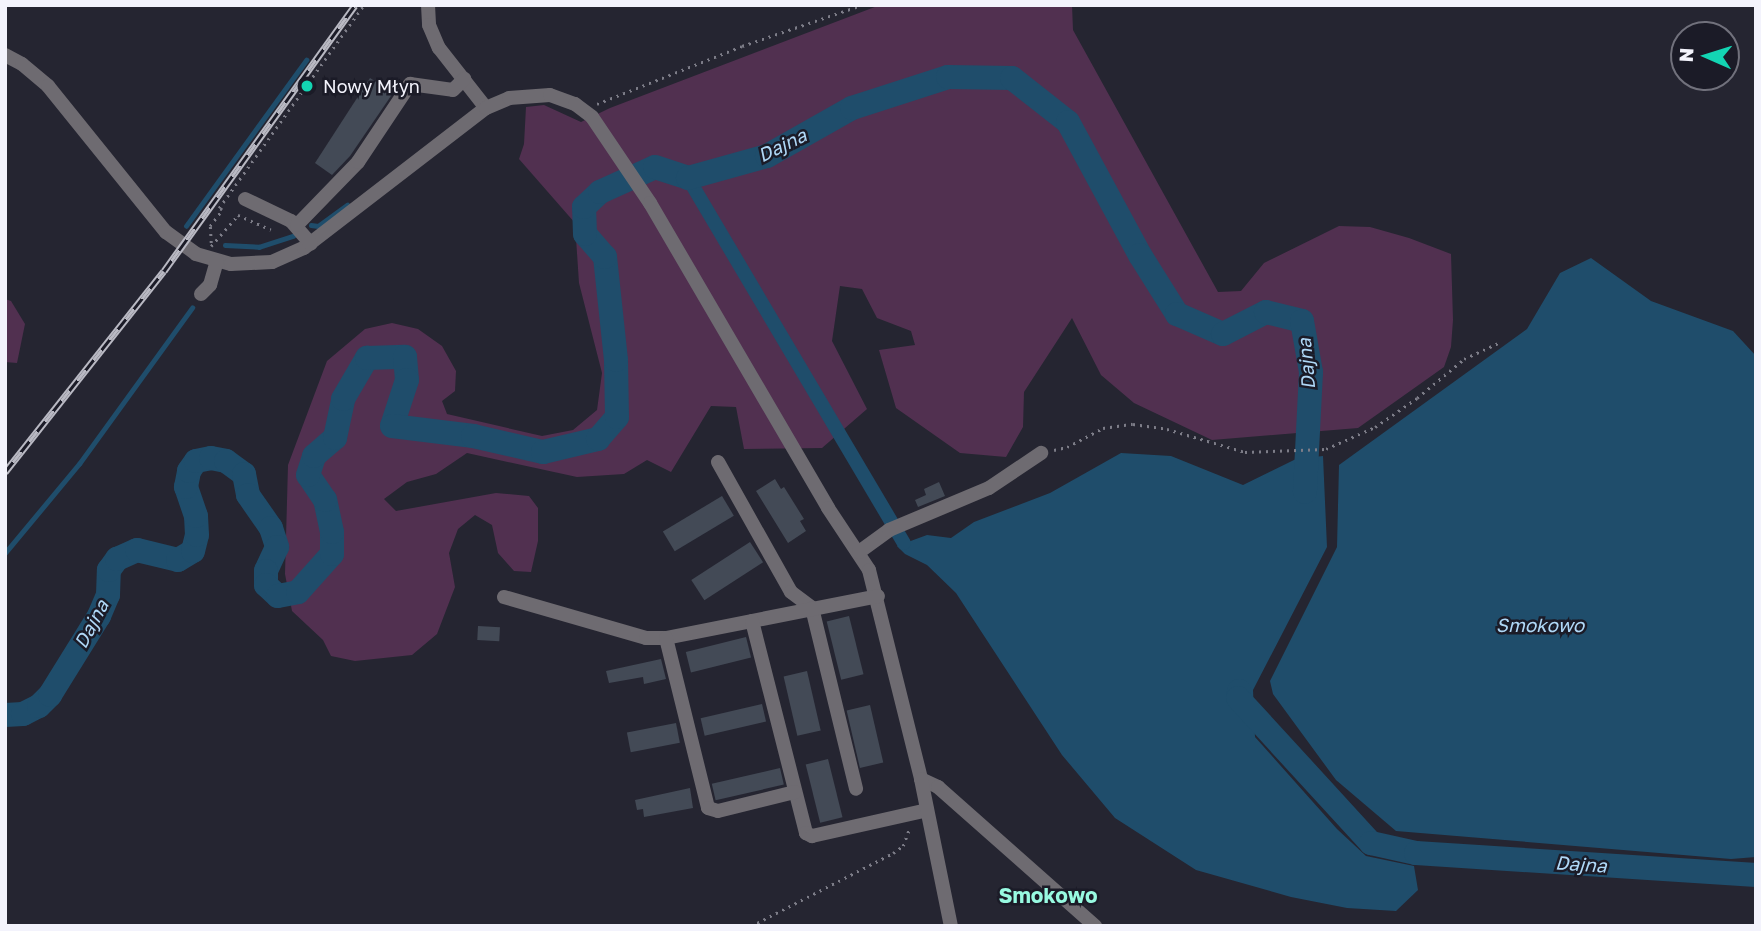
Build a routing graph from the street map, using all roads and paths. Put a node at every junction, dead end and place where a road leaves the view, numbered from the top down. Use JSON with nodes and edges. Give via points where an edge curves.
{"nodes":[{"id":1,"x":364,"y":5,"type":"edge"},
{"id":2,"x":428,"y":5,"type":"edge"},
{"id":3,"x":863,"y":5,"type":"edge"},
{"id":4,"x":5,"y":55,"type":"edge"},
{"id":5,"x":464,"y":79,"type":"junction"},
{"id":6,"x":486,"y":108,"type":"junction"},
{"id":7,"x":583,"y":110,"type":"junction"},
{"id":8,"x":240,"y":179,"type":"junction"},
{"id":9,"x":247,"y":184,"type":"dead end"},
{"id":10,"x":245,"y":199,"type":"dead end"},
{"id":11,"x":297,"y":225,"type":"junction"},
{"id":12,"x":271,"y":230,"type":"dead end"},
{"id":13,"x":312,"y":244,"type":"junction"},
{"id":14,"x":204,"y":247,"type":"dead end"},
{"id":15,"x":214,"y":252,"type":"junction"},
{"id":16,"x":201,"y":294,"type":"dead end"},
{"id":17,"x":1500,"y":342,"type":"dead end"},
{"id":18,"x":1041,"y":453,"type":"joint"},
{"id":19,"x":718,"y":462,"type":"dead end"},
{"id":20,"x":859,"y":552,"type":"junction"},
{"id":21,"x":878,"y":596,"type":"junction"},
{"id":22,"x":504,"y":597,"type":"dead end"},
{"id":23,"x":812,"y":608,"type":"junction"},
{"id":24,"x":752,"y":621,"type":"junction"},
{"id":25,"x":666,"y":638,"type":"junction"},
{"id":26,"x":921,"y":779,"type":"junction"},
{"id":27,"x":856,"y":789,"type":"dead end"},
{"id":28,"x":795,"y":792,"type":"junction"},
{"id":29,"x":927,"y":810,"type":"junction"},
{"id":30,"x":912,"y":814,"type":"junction"},
{"id":31,"x":751,"y":926,"type":"edge"},
{"id":32,"x":951,"y":926,"type":"edge"},
{"id":33,"x":1096,"y":926,"type":"edge"}],
"edges":[{"from":1,"to":8,"type":"path"},
{"from":2,"to":5,"type":"street","via":[[433,37]]},
{"from":3,"to":7,"type":"path","via":[[742,46]]},
{"from":4,"to":15,"type":"street","via":[[48,86],[166,232],[188,250]]},
{"from":5,"to":6,"type":"street"},
{"from":5,"to":11,"type":"street","via":[[453,90],[410,84],[358,162]]},
{"from":6,"to":7,"type":"street","via":[[509,98],[550,95]]},
{"from":6,"to":13,"type":"street"},
{"from":7,"to":20,"type":"street","via":[[650,203],[828,508]]},
{"from":8,"to":9,"type":"path"},
{"from":8,"to":15,"type":"path","via":[[210,226]]},
{"from":10,"to":11,"type":"street"},
{"from":11,"to":13,"type":"street"},
{"from":12,"to":15,"type":"path","via":[[237,215]]},
{"from":13,"to":15,"type":"street","via":[[291,256],[246,265]]},
{"from":14,"to":15,"type":"path"},
{"from":15,"to":16,"type":"street","via":[[210,285]]},
{"from":17,"to":18,"type":"path","via":[[1464,359],[1375,427],[1326,449],[1245,452],[1133,424],[1103,428],[1068,447]]},
{"from":18,"to":20,"type":"street","via":[[989,488],[889,530]]},
{"from":19,"to":23,"type":"street","via":[[791,592]]},
{"from":20,"to":21,"type":"street"},
{"from":21,"to":23,"type":"street"},
{"from":21,"to":26,"type":"street"},
{"from":22,"to":25,"type":"street","via":[[646,638]]},
{"from":23,"to":24,"type":"street"},
{"from":23,"to":27,"type":"street"},
{"from":24,"to":25,"type":"street"},
{"from":24,"to":28,"type":"street"},
{"from":25,"to":28,"type":"street","via":[[708,808],[718,811]]},
{"from":26,"to":29,"type":"street"},
{"from":26,"to":33,"type":"street","via":[[937,787]]},
{"from":28,"to":30,"type":"street","via":[[806,833],[812,836]]},
{"from":29,"to":30,"type":"street"},
{"from":29,"to":32,"type":"street"},
{"from":30,"to":31,"type":"path","via":[[903,846],[893,853]]}]}
